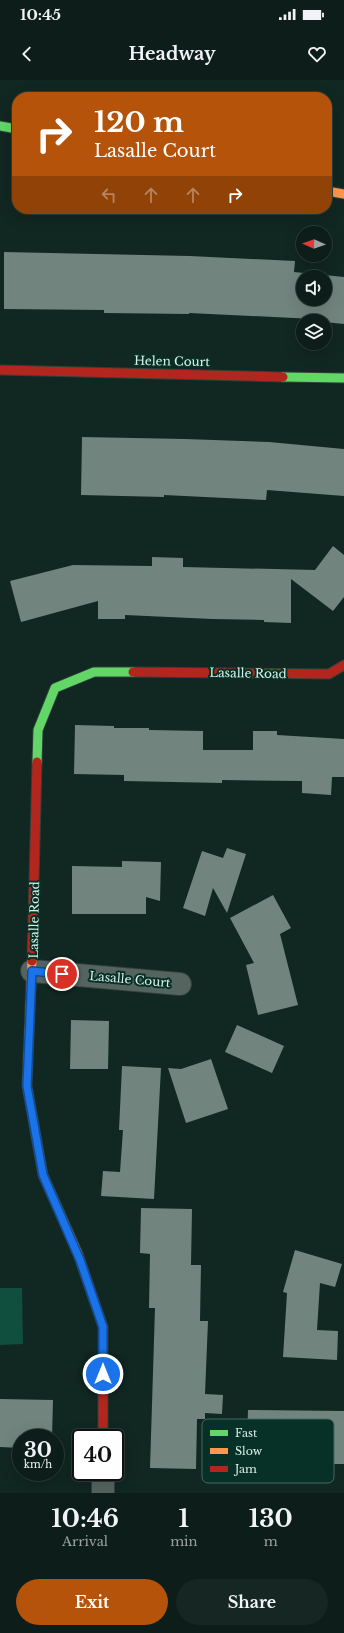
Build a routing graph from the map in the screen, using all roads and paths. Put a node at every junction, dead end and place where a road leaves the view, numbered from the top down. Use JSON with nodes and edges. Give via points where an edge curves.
{"nodes":[{"id":1,"x":0,"y":126,"type":"edge"},
{"id":2,"x":12,"y":128,"type":"edge"},
{"id":3,"x":332,"y":192,"type":"edge"},
{"id":4,"x":344,"y":194,"type":"edge"},
{"id":5,"x":0,"y":370,"type":"edge"},
{"id":6,"x":344,"y":378,"type":"edge"},
{"id":7,"x":344,"y":665,"type":"edge"},
{"id":8,"x":32,"y":971,"type":"junction"},
{"id":9,"x":180,"y":984,"type":"dead end"},
{"id":10,"x":103,"y":1429,"type":"edge"},
{"id":11,"x":103,"y":1481,"type":"edge"},
{"id":12,"x":103,"y":1493,"type":"edge"}],
"edges":[{"from":1,"to":2,"type":"street"},
{"from":3,"to":4,"type":"street"},
{"from":5,"to":6,"type":"street","name":"Helen Court"},
{"from":7,"to":8,"type":"street","name":"Lasalle Road","via":[[329,674],[94,672],[55,688],[38,730]]},
{"from":8,"to":9,"type":"street","name":"Lasalle Court"},
{"from":8,"to":10,"type":"street","name":"Lasalle Road","via":[[27,1086],[43,1175],[80,1260],[103,1327]]},
{"from":11,"to":12,"type":"street"}]}
